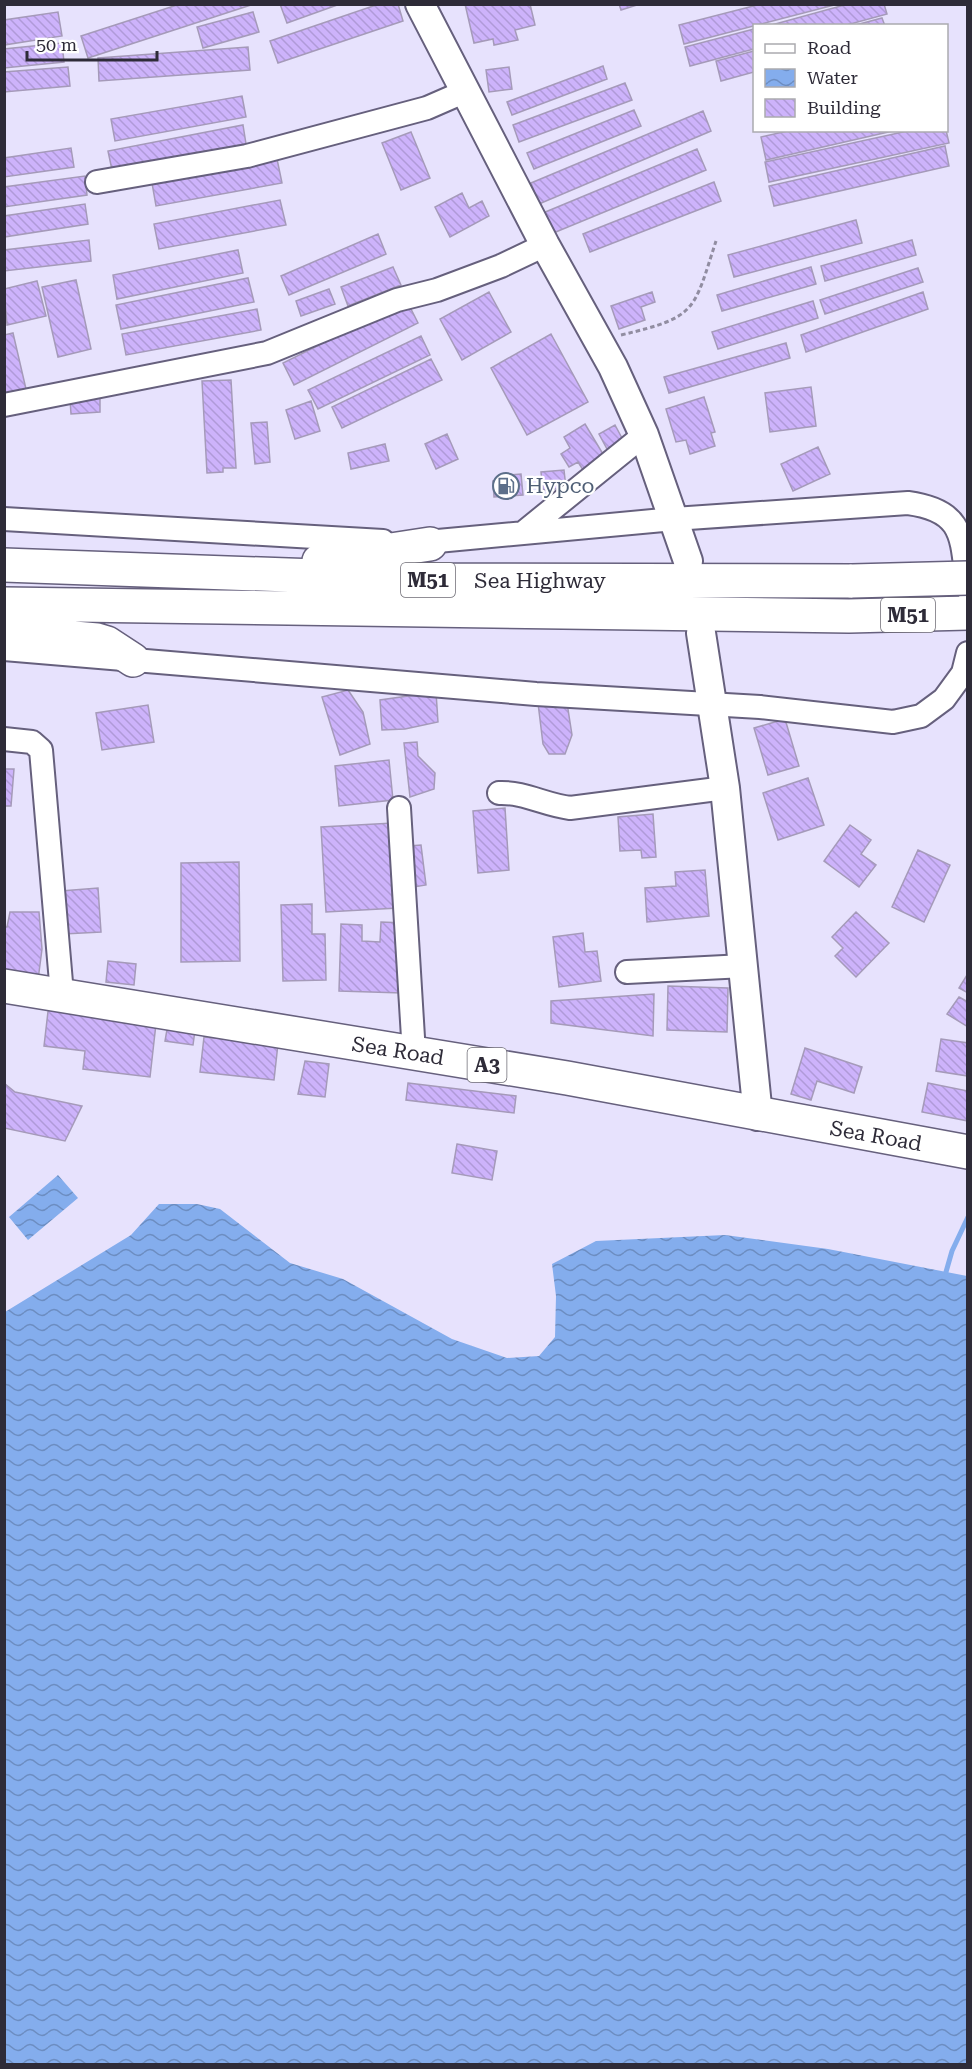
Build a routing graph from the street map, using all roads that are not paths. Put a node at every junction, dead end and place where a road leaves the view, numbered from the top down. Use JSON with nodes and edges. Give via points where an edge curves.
{"nodes":[{"id":1,"x":420,"y":4,"type":"edge"},
{"id":2,"x":466,"y":91,"type":"junction"},
{"id":3,"x":97,"y":182,"type":"dead end"},
{"id":4,"x":545,"y":245,"type":"junction"},
{"id":5,"x":4,"y":405,"type":"edge"},
{"id":6,"x":644,"y":435,"type":"junction"},
{"id":7,"x":4,"y":519,"type":"edge"},
{"id":8,"x":674,"y":519,"type":"junction"},
{"id":9,"x":524,"y":532,"type":"junction"},
{"id":10,"x":430,"y":544,"type":"junction"},
{"id":11,"x":688,"y":561,"type":"dead end"},
{"id":12,"x":4,"y":565,"type":"edge"},
{"id":13,"x":211,"y":573,"type":"junction"},
{"id":14,"x":968,"y":578,"type":"edge"},
{"id":15,"x":968,"y":590,"type":"edge"},
{"id":16,"x":4,"y":604,"type":"edge"},
{"id":17,"x":968,"y":613,"type":"edge"},
{"id":18,"x":4,"y":632,"type":"edge"},
{"id":19,"x":701,"y":633,"type":"dead end"},
{"id":20,"x":4,"y":650,"type":"edge"},
{"id":21,"x":968,"y":653,"type":"edge"},
{"id":22,"x":133,"y":660,"type":"junction"},
{"id":23,"x":712,"y":704,"type":"junction"},
{"id":24,"x":4,"y":739,"type":"edge"},
{"id":25,"x":725,"y":788,"type":"junction"},
{"id":26,"x":499,"y":793,"type":"dead end"},
{"id":27,"x":399,"y":808,"type":"dead end"},
{"id":28,"x":744,"y":966,"type":"junction"},
{"id":29,"x":627,"y":972,"type":"dead end"},
{"id":30,"x":4,"y":986,"type":"edge"},
{"id":31,"x":62,"y":994,"type":"junction"},
{"id":32,"x":414,"y":1054,"type":"junction"},
{"id":33,"x":758,"y":1116,"type":"junction"},
{"id":34,"x":968,"y":1152,"type":"edge"}],
"edges":[{"from":1,"to":2,"type":"main road"},
{"from":2,"to":3,"type":"street","via":[[427,108],[247,156]]},
{"from":2,"to":4,"type":"main road"},
{"from":4,"to":5,"type":"street","via":[[501,266],[397,300],[267,353]]},
{"from":4,"to":6,"type":"main road","via":[[600,344]]},
{"from":6,"to":8,"type":"main road"},
{"from":6,"to":9,"type":"street"},
{"from":7,"to":10,"type":"street"},
{"from":8,"to":9,"type":"street"},
{"from":8,"to":11,"type":"main road"},
{"from":8,"to":15,"type":"street","via":[[871,504],[926,506],[947,514],[960,535]]},
{"from":9,"to":10,"type":"street"},
{"from":10,"to":13,"type":"highway"},
{"from":12,"to":13,"type":"highway","name":"Sea Highway","number":"M51"},
{"from":13,"to":14,"type":"highway","name":"Sea Highway","number":"M51","bridge":true,"via":[[428,580]]},
{"from":16,"to":17,"type":"highway","name":"Sea Highway","number":"M51","via":[[849,616]]},
{"from":18,"to":22,"type":"highway","via":[[97,640]]},
{"from":19,"to":23,"type":"main road"},
{"from":20,"to":22,"type":"street"},
{"from":21,"to":23,"type":"street","via":[[963,673],[944,699],[921,716],[893,722]]},
{"from":22,"to":23,"type":"street","via":[[536,694]]},
{"from":23,"to":25,"type":"main road"},
{"from":24,"to":31,"type":"street","via":[[33,742],[41,750]]},
{"from":25,"to":26,"type":"street","via":[[570,808],[513,792]]},
{"from":25,"to":28,"type":"main road"},
{"from":27,"to":32,"type":"street"},
{"from":28,"to":29,"type":"street"},
{"from":28,"to":33,"type":"main road"},
{"from":30,"to":31,"type":"highway","name":"Sea Road","number":"A3"},
{"from":31,"to":32,"type":"highway","name":"Sea Road","number":"A3"},
{"from":32,"to":33,"type":"highway","name":"Sea Road","number":"A3","via":[[567,1078]]},
{"from":33,"to":34,"type":"highway","name":"Sea Road","number":"A3"}]}
